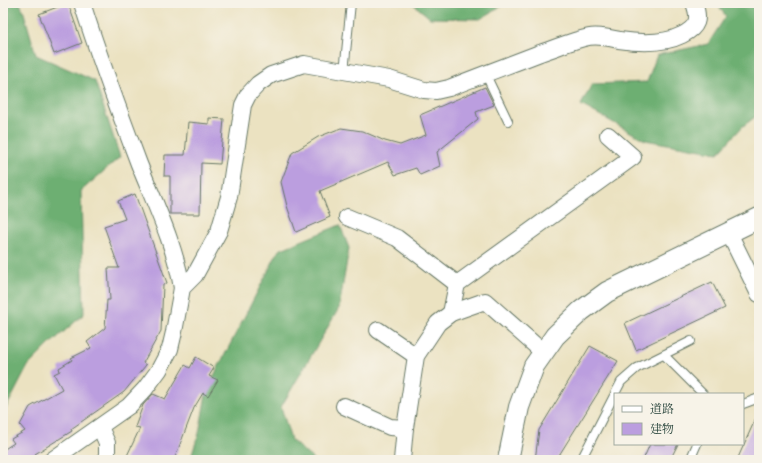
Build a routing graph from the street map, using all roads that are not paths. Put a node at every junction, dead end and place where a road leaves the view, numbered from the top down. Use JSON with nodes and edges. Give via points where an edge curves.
{"nodes":[{"id":1,"x":82,"y":3,"type":"edge"},
{"id":2,"x":351,"y":3,"type":"edge"},
{"id":3,"x":694,"y":3,"type":"edge"},
{"id":4,"x":344,"y":72,"type":"junction"},
{"id":5,"x":485,"y":74,"type":"junction"},
{"id":6,"x":508,"y":121,"type":"dead end"},
{"id":7,"x":608,"y":135,"type":"dead end"},
{"id":8,"x":348,"y":217,"type":"dead end"},
{"id":9,"x":759,"y":218,"type":"edge"},
{"id":10,"x":729,"y":233,"type":"junction"},
{"id":11,"x":457,"y":284,"type":"junction"},
{"id":12,"x":182,"y":288,"type":"junction"},
{"id":13,"x":759,"y":294,"type":"edge"},
{"id":14,"x":451,"y":313,"type":"junction"},
{"id":15,"x":378,"y":330,"type":"dead end"},
{"id":16,"x":691,"y":341,"type":"dead end"},
{"id":17,"x":544,"y":353,"type":"junction"},
{"id":18,"x":664,"y":355,"type":"junction"},
{"id":19,"x":416,"y":356,"type":"junction"},
{"id":20,"x":616,"y":393,"type":"edge"},
{"id":21,"x":702,"y":393,"type":"edge"},
{"id":22,"x":614,"y":396,"type":"edge"},
{"id":23,"x":759,"y":398,"type":"edge"},
{"id":24,"x":744,"y":404,"type":"edge"},
{"id":25,"x":344,"y":406,"type":"dead end"},
{"id":26,"x":100,"y":427,"type":"junction"},
{"id":27,"x":405,"y":428,"type":"junction"},
{"id":28,"x":697,"y":445,"type":"edge"},
{"id":29,"x":52,"y":460,"type":"edge"},
{"id":30,"x":107,"y":460,"type":"edge"},
{"id":31,"x":402,"y":460,"type":"edge"},
{"id":32,"x":508,"y":460,"type":"edge"},
{"id":33,"x":582,"y":460,"type":"edge"},
{"id":34,"x":690,"y":460,"type":"edge"}],
"edges":[{"from":1,"to":12,"type":"street","via":[[129,138],[179,268]]},
{"from":2,"to":4,"type":"lane"},
{"from":3,"to":5,"type":"street","via":[[697,22],[693,28],[663,42],[590,36]]},
{"from":4,"to":5,"type":"street","via":[[436,91]]},
{"from":4,"to":12,"type":"street","via":[[304,64],[271,75],[248,95],[243,105],[229,197],[219,231],[195,276]]},
{"from":5,"to":6,"type":"lane"},
{"from":7,"to":11,"type":"street","via":[[633,157]]},
{"from":8,"to":11,"type":"street","via":[[397,238]]},
{"from":9,"to":10,"type":"street"},
{"from":10,"to":13,"type":"street"},
{"from":10,"to":17,"type":"street","via":[[607,292],[581,310],[555,336]]},
{"from":11,"to":14,"type":"street"},
{"from":12,"to":26,"type":"street","via":[[170,349],[159,370],[129,406]]},
{"from":14,"to":17,"type":"street","via":[[485,301]]},
{"from":14,"to":19,"type":"street","via":[[438,323]]},
{"from":15,"to":19,"type":"street"},
{"from":16,"to":18,"type":"lane"},
{"from":17,"to":32,"type":"street","via":[[534,366],[519,407]]},
{"from":18,"to":20,"type":"lane","via":[[637,368],[621,382]]},
{"from":18,"to":21,"type":"lane"},
{"from":19,"to":27,"type":"street"},
{"from":22,"to":33,"type":"lane"},
{"from":23,"to":24,"type":"lane"},
{"from":25,"to":27,"type":"street","via":[[390,427]]},
{"from":26,"to":29,"type":"street"},
{"from":26,"to":30,"type":"street","via":[[106,443]]},
{"from":27,"to":31,"type":"street"},
{"from":28,"to":34,"type":"lane"}]}
